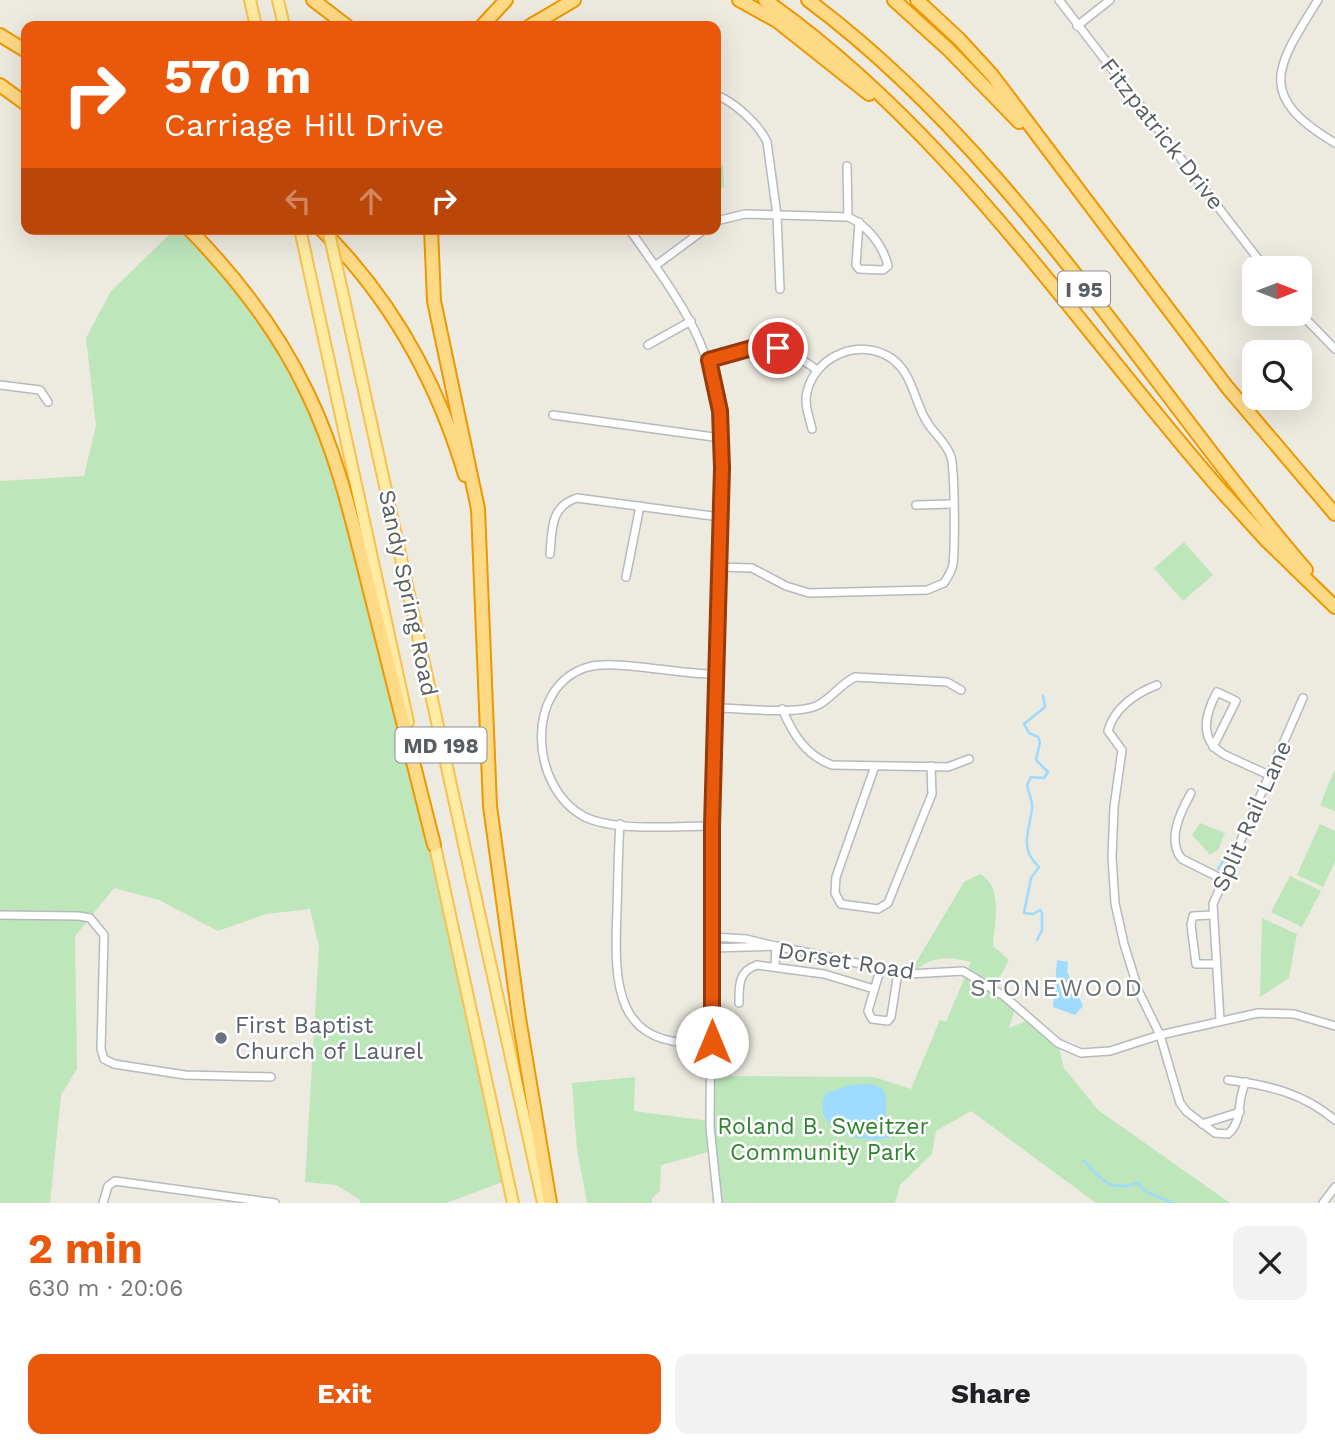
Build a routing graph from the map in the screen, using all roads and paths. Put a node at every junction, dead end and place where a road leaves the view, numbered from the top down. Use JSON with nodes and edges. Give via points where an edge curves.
{"nodes":[{"id":1,"x":250,"y":0,"type":"edge"},
{"id":2,"x":278,"y":0,"type":"edge"},
{"id":3,"x":313,"y":0,"type":"edge"},
{"id":4,"x":506,"y":0,"type":"edge"},
{"id":5,"x":574,"y":0,"type":"edge"},
{"id":6,"x":739,"y":0,"type":"edge"},
{"id":7,"x":765,"y":0,"type":"edge"},
{"id":8,"x":808,"y":0,"type":"edge"},
{"id":9,"x":894,"y":0,"type":"edge"},
{"id":10,"x":917,"y":0,"type":"edge"},
{"id":11,"x":1059,"y":0,"type":"edge"},
{"id":12,"x":1110,"y":0,"type":"edge"},
{"id":13,"x":1318,"y":0,"type":"edge"},
{"id":14,"x":255,"y":21,"type":"edge"},
{"id":15,"x":283,"y":21,"type":"edge"},
{"id":16,"x":340,"y":21,"type":"edge"},
{"id":17,"x":487,"y":21,"type":"edge"},
{"id":18,"x":538,"y":21,"type":"edge"},
{"id":19,"x":1077,"y":26,"type":"junction"},
{"id":20,"x":0,"y":35,"type":"edge"},
{"id":21,"x":21,"y":48,"type":"edge"},
{"id":22,"x":0,"y":85,"type":"edge"},
{"id":23,"x":721,"y":97,"type":"edge"},
{"id":24,"x":21,"y":100,"type":"edge"},
{"id":25,"x":1335,"y":143,"type":"edge"},
{"id":26,"x":848,"y":166,"type":"dead end"},
{"id":27,"x":1078,"y":192,"type":"junction"},
{"id":28,"x":777,"y":215,"type":"junction"},
{"id":29,"x":848,"y":217,"type":"junction"},
{"id":30,"x":721,"y":219,"type":"edge"},
{"id":31,"x":859,"y":222,"type":"junction"},
{"id":32,"x":194,"y":235,"type":"edge"},
{"id":33,"x":301,"y":235,"type":"edge"},
{"id":34,"x":327,"y":235,"type":"edge"},
{"id":35,"x":329,"y":235,"type":"edge"},
{"id":36,"x":431,"y":235,"type":"edge"},
{"id":37,"x":633,"y":235,"type":"edge"},
{"id":38,"x":697,"y":235,"type":"edge"},
{"id":39,"x":1013,"y":239,"type":"junction"},
{"id":40,"x":1256,"y":256,"type":"edge"},
{"id":41,"x":655,"y":266,"type":"junction"},
{"id":42,"x":779,"y":289,"type":"dead end"},
{"id":43,"x":691,"y":321,"type":"junction"},
{"id":44,"x":1312,"y":325,"type":"edge"},
{"id":45,"x":648,"y":345,"type":"dead end"},
{"id":46,"x":1335,"y":349,"type":"edge"},
{"id":47,"x":709,"y":360,"type":"junction"},
{"id":48,"x":817,"y":370,"type":"junction"},
{"id":49,"x":0,"y":385,"type":"edge"},
{"id":50,"x":48,"y":402,"type":"dead end"},
{"id":51,"x":552,"y":415,"type":"dead end"},
{"id":52,"x":812,"y":429,"type":"dead end"},
{"id":53,"x":721,"y":438,"type":"junction"},
{"id":54,"x":952,"y":504,"type":"junction"},
{"id":55,"x":916,"y":505,"type":"dead end"},
{"id":56,"x":640,"y":506,"type":"junction"},
{"id":57,"x":1335,"y":514,"type":"edge"},
{"id":58,"x":720,"y":517,"type":"junction"},
{"id":59,"x":550,"y":554,"type":"dead end"},
{"id":60,"x":720,"y":567,"type":"junction"},
{"id":61,"x":481,"y":575,"type":"junction"},
{"id":62,"x":626,"y":577,"type":"dead end"},
{"id":63,"x":1335,"y":605,"type":"edge"},
{"id":64,"x":715,"y":674,"type":"junction"},
{"id":65,"x":1157,"y":685,"type":"dead end"},
{"id":66,"x":961,"y":690,"type":"dead end"},
{"id":67,"x":1303,"y":698,"type":"dead end"},
{"id":68,"x":716,"y":708,"type":"junction"},
{"id":69,"x":782,"y":709,"type":"junction"},
{"id":70,"x":1213,"y":747,"type":"junction"},
{"id":71,"x":969,"y":759,"type":"dead end"},
{"id":72,"x":875,"y":766,"type":"junction"},
{"id":73,"x":931,"y":766,"type":"junction"},
{"id":74,"x":1271,"y":776,"type":"junction"},
{"id":75,"x":1191,"y":793,"type":"dead end"},
{"id":76,"x":620,"y":824,"type":"junction"},
{"id":77,"x":712,"y":826,"type":"junction"},
{"id":78,"x":434,"y":845,"type":"junction"},
{"id":79,"x":1222,"y":879,"type":"junction"},
{"id":80,"x":0,"y":915,"type":"edge"},
{"id":81,"x":1212,"y":915,"type":"junction"},
{"id":82,"x":712,"y":937,"type":"junction"},
{"id":83,"x":776,"y":947,"type":"junction"},
{"id":84,"x":712,"y":948,"type":"junction"},
{"id":85,"x":1215,"y":964,"type":"junction"},
{"id":86,"x":775,"y":965,"type":"junction"},
{"id":87,"x":881,"y":967,"type":"junction"},
{"id":88,"x":898,"y":972,"type":"junction"},
{"id":89,"x":874,"y":989,"type":"junction"},
{"id":90,"x":739,"y":1003,"type":"dead end"},
{"id":91,"x":1220,"y":1020,"type":"junction"},
{"id":92,"x":1335,"y":1026,"type":"edge"},
{"id":93,"x":1160,"y":1035,"type":"junction"},
{"id":94,"x":712,"y":1042,"type":"junction"},
{"id":95,"x":271,"y":1077,"type":"dead end"},
{"id":96,"x":1228,"y":1080,"type":"dead end"},
{"id":97,"x":1246,"y":1082,"type":"junction"},
{"id":98,"x":1240,"y":1112,"type":"junction"},
{"id":99,"x":1335,"y":1120,"type":"edge"},
{"id":100,"x":1202,"y":1124,"type":"junction"},
{"id":101,"x":1335,"y":1187,"type":"edge"},
{"id":102,"x":262,"y":1202,"type":"edge"},
{"id":103,"x":103,"y":1203,"type":"edge"},
{"id":104,"x":275,"y":1203,"type":"edge"},
{"id":105,"x":513,"y":1203,"type":"edge"},
{"id":106,"x":543,"y":1203,"type":"edge"},
{"id":107,"x":550,"y":1203,"type":"edge"},
{"id":108,"x":719,"y":1203,"type":"edge"},
{"id":109,"x":1323,"y":1203,"type":"edge"}],
"edges":[{"from":1,"to":14,"type":"main road"},
{"from":2,"to":15,"type":"main road"},
{"from":3,"to":16,"type":"highway"},
{"from":4,"to":17,"type":"highway"},
{"from":5,"to":18,"type":"highway"},
{"from":6,"to":39,"type":"highway","via":[[786,28],[892,114]]},
{"from":7,"to":39,"type":"highway","via":[[897,109]]},
{"from":8,"to":63,"type":"highway","number":"I 95","via":[[913,89],[990,170],[1229,478]]},
{"from":9,"to":27,"type":"highway","number":"I 95","via":[[990,90]]},
{"from":10,"to":27,"type":"highway","via":[[992,75]]},
{"from":11,"to":19,"type":"street","name":"Fitzpatrick Drive"},
{"from":12,"to":19,"type":"street"},
{"from":13,"to":25,"type":"street","via":[[1281,63],[1280,75],[1286,101],[1300,120]]},
{"from":19,"to":40,"type":"street","name":"Fitzpatrick Drive"},
{"from":20,"to":21,"type":"highway"},
{"from":22,"to":24,"type":"highway"},
{"from":23,"to":28,"type":"street","via":[[764,135]]},
{"from":26,"to":29,"type":"street"},
{"from":27,"to":57,"type":"highway","number":"I 95","via":[[1227,387]]},
{"from":28,"to":29,"type":"street"},
{"from":28,"to":30,"type":"street"},
{"from":28,"to":42,"type":"street"},
{"from":29,"to":31,"type":"street"},
{"from":31,"to":31,"type":"street","via":[[882,251],[888,266],[883,270],[856,265]]},
{"from":32,"to":78,"type":"highway","via":[[264,318],[324,430],[351,514]]},
{"from":33,"to":78,"type":"main road","name":"Sandy Spring Road","number":"MD 198"},
{"from":34,"to":61,"type":"highway","via":[[391,312],[428,375],[466,480]]},
{"from":35,"to":106,"type":"main road","name":"Sandy Spring Road","number":"MD 198","bridge":true},
{"from":36,"to":61,"type":"highway","via":[[434,301],[473,478]]},
{"from":37,"to":41,"type":"street"},
{"from":38,"to":41,"type":"street"},
{"from":39,"to":63,"type":"highway","via":[[1217,486]]},
{"from":41,"to":43,"type":"street"},
{"from":43,"to":45,"type":"street"},
{"from":43,"to":47,"type":"street"},
{"from":44,"to":46,"type":"street"},
{"from":47,"to":48,"type":"street","via":[[769,347],[794,353]]},
{"from":47,"to":53,"type":"street"},
{"from":48,"to":52,"type":"street","via":[[806,401]]},
{"from":48,"to":54,"type":"street","via":[[835,355],[855,349],[896,361],[925,419],[950,453]]},
{"from":49,"to":50,"type":"street","via":[[40,390]]},
{"from":51,"to":53,"type":"street"},
{"from":53,"to":58,"type":"street"},
{"from":54,"to":55,"type":"street"},
{"from":54,"to":60,"type":"street","via":[[953,564],[944,583],[934,589],[815,593],[794,590],[752,568]]},
{"from":56,"to":58,"type":"street"},
{"from":56,"to":59,"type":"street","via":[[570,500],[554,516]]},
{"from":56,"to":62,"type":"street"},
{"from":58,"to":60,"type":"street"},
{"from":60,"to":64,"type":"street"},
{"from":61,"to":107,"type":"highway","via":[[490,806]]},
{"from":64,"to":68,"type":"street"},
{"from":64,"to":76,"type":"street","via":[[596,665],[569,676],[548,700],[544,752],[555,789],[584,816]]},
{"from":65,"to":93,"type":"street","via":[[1121,709],[1108,734],[1122,750],[1113,821],[1116,911],[1131,969]]},
{"from":66,"to":69,"type":"street","via":[[947,682],[855,677],[820,705]]},
{"from":67,"to":74,"type":"street","name":"Split Rail Lane"},
{"from":68,"to":69,"type":"street"},
{"from":68,"to":77,"type":"street"},
{"from":69,"to":72,"type":"street","via":[[795,736],[818,760],[832,765]]},
{"from":70,"to":70,"type":"street","via":[[1236,701],[1217,692],[1205,721]]},
{"from":70,"to":74,"type":"street"},
{"from":71,"to":73,"type":"street","via":[[948,767]]},
{"from":72,"to":73,"type":"street"},
{"from":72,"to":73,"type":"street","via":[[836,877],[835,893],[841,904],[878,909],[888,903],[932,794]]},
{"from":74,"to":79,"type":"street","name":"Split Rail Lane"},
{"from":75,"to":79,"type":"street","via":[[1176,831],[1178,853]]},
{"from":76,"to":77,"type":"street"},
{"from":76,"to":94,"type":"street","via":[[615,962],[622,1002],[647,1032],[679,1041]]},
{"from":77,"to":82,"type":"street"},
{"from":78,"to":105,"type":"main road","name":"Sandy Spring Road","number":"MD 198"},
{"from":79,"to":81,"type":"street","name":"Split Rail Lane"},
{"from":80,"to":95,"type":"street","via":[[79,916],[98,924],[104,934],[104,1059],[184,1075]]},
{"from":81,"to":85,"type":"street","name":"Split Rail Lane"},
{"from":81,"to":85,"type":"street","via":[[1193,916],[1192,958],[1196,964]]},
{"from":82,"to":83,"type":"street","via":[[756,940]]},
{"from":82,"to":84,"type":"street"},
{"from":83,"to":84,"type":"street","name":"Dorset Road"},
{"from":83,"to":86,"type":"street"},
{"from":83,"to":87,"type":"street","name":"Dorset Road"},
{"from":84,"to":94,"type":"street"},
{"from":85,"to":91,"type":"street","name":"Split Rail Lane"},
{"from":86,"to":89,"type":"street"},
{"from":86,"to":90,"type":"street","via":[[747,969],[739,983]]},
{"from":87,"to":88,"type":"street","name":"Dorset Road"},
{"from":87,"to":89,"type":"street"},
{"from":88,"to":89,"type":"street","via":[[888,1021],[869,1016]]},
{"from":88,"to":93,"type":"street","name":"Dorset Road","via":[[967,973],[1075,1052],[1102,1053]]},
{"from":91,"to":92,"type":"street","name":"Dorset Road","via":[[1281,1013]]},
{"from":91,"to":93,"type":"street","name":"Dorset Road"},
{"from":93,"to":100,"type":"street","via":[[1180,1103]]},
{"from":94,"to":108,"type":"street","via":[[710,1127]]},
{"from":96,"to":97,"type":"street"},
{"from":97,"to":98,"type":"street"},
{"from":97,"to":99,"type":"street","via":[[1289,1092]]},
{"from":98,"to":100,"type":"street"},
{"from":98,"to":100,"type":"street","via":[[1228,1134],[1215,1133]]},
{"from":101,"to":109,"type":"street"},
{"from":102,"to":103,"type":"street","via":[[115,1181],[107,1186]]},
{"from":102,"to":104,"type":"street"}]}
